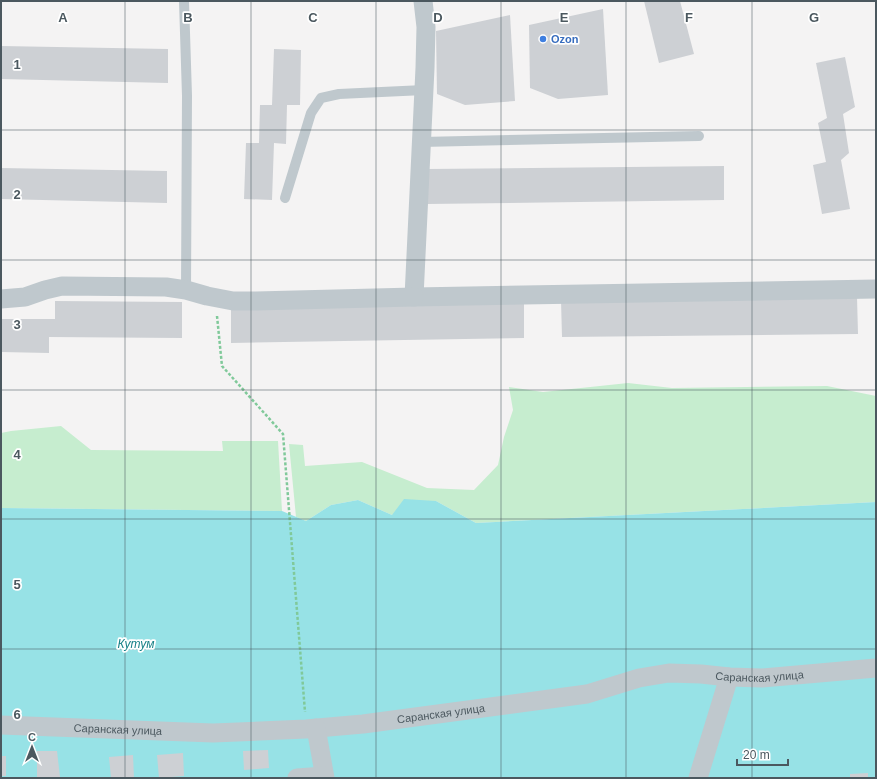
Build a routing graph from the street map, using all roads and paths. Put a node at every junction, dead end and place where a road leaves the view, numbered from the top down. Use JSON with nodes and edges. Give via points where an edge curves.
{"nodes":[{"id":1,"x":184,"y":1,"type":"edge"},
{"id":2,"x":424,"y":1,"type":"edge"},
{"id":3,"x":424,"y":90,"type":"junction"},
{"id":4,"x":699,"y":136,"type":"dead end"},
{"id":5,"x":421,"y":142,"type":"junction"},
{"id":6,"x":284,"y":198,"type":"dead end"},
{"id":7,"x":876,"y":289,"type":"edge"},
{"id":8,"x":186,"y":290,"type":"junction"},
{"id":9,"x":214,"y":297,"type":"junction"},
{"id":10,"x":414,"y":297,"type":"junction"},
{"id":11,"x":1,"y":299,"type":"edge"},
{"id":12,"x":876,"y":668,"type":"edge"},
{"id":13,"x":729,"y":677,"type":"junction"},
{"id":14,"x":1,"y":725,"type":"edge"},
{"id":15,"x":311,"y":728,"type":"junction"},
{"id":16,"x":324,"y":777,"type":"edge"},
{"id":17,"x":297,"y":778,"type":"edge"},
{"id":18,"x":698,"y":778,"type":"edge"}],
"edges":[{"from":1,"to":8,"type":"lane","via":[[187,96]]},
{"from":2,"to":3,"type":"street"},
{"from":3,"to":5,"type":"street"},
{"from":3,"to":6,"type":"lane","via":[[339,94],[321,98],[311,113]]},
{"from":4,"to":5,"type":"lane"},
{"from":5,"to":10,"type":"street"},
{"from":7,"to":10,"type":"street"},
{"from":8,"to":9,"type":"street"},
{"from":8,"to":11,"type":"street","via":[[166,287],[62,286],[25,297]]},
{"from":9,"to":10,"type":"street","via":[[233,301],[256,301]]},
{"from":9,"to":15,"type":"path","via":[[222,366],[283,434],[303,690]]},
{"from":12,"to":13,"type":"street","name":"Саранская улица","via":[[762,678]]},
{"from":13,"to":15,"type":"street","name":"Саранская улица","via":[[669,673],[640,678],[587,694],[363,724]]},
{"from":13,"to":18,"type":"street"},
{"from":14,"to":15,"type":"street","name":"Саранская улица","via":[[212,733]]},
{"from":15,"to":16,"type":"street"},
{"from":16,"to":17,"type":"street"}]}
